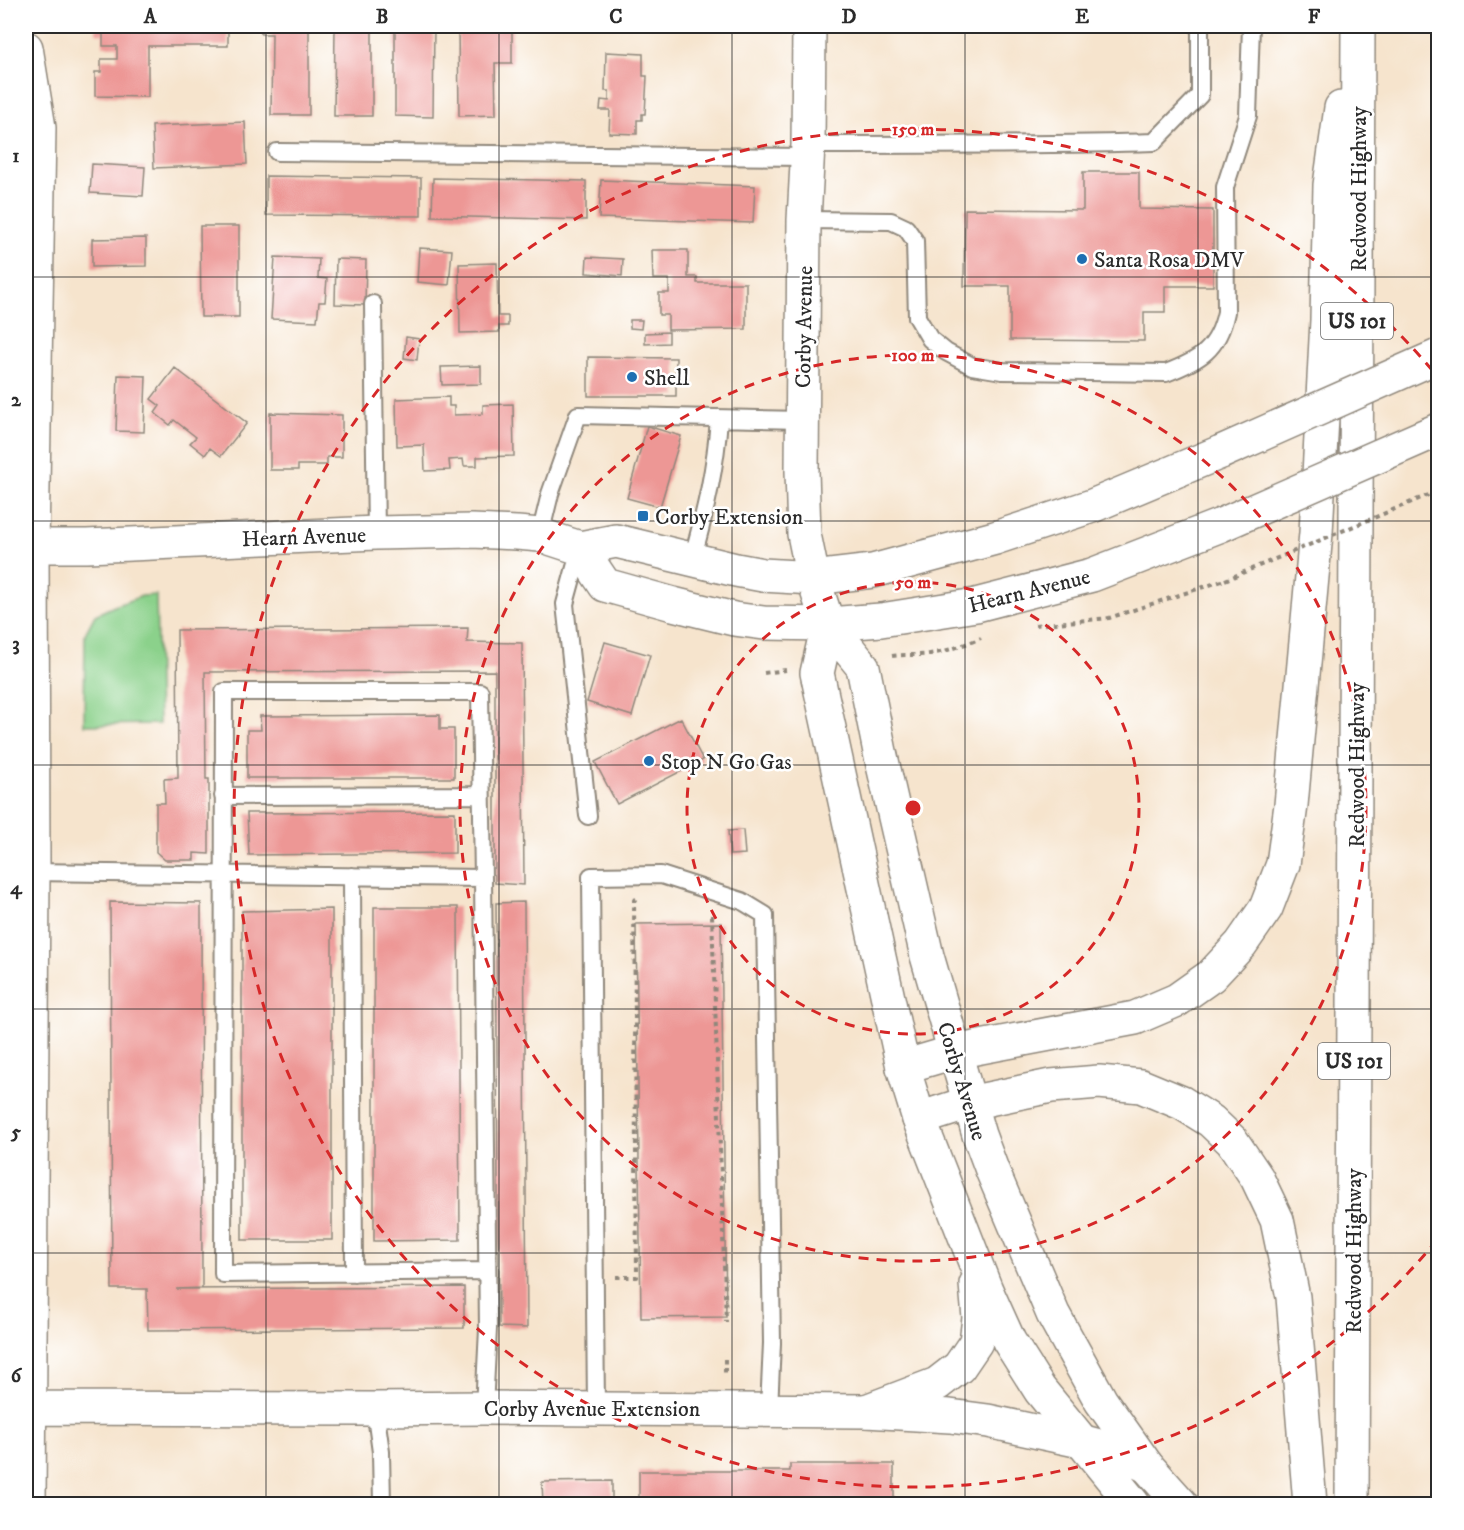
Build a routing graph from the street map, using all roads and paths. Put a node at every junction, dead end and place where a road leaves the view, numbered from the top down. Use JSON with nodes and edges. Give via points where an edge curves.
{"nodes":[{"id":1,"x":809,"y":26,"type":"edge"},
{"id":2,"x":1200,"y":26,"type":"edge"},
{"id":3,"x":1251,"y":26,"type":"edge"},
{"id":4,"x":1352,"y":26,"type":"edge"},
{"id":5,"x":1358,"y":26,"type":"edge"},
{"id":6,"x":26,"y":48,"type":"edge"},
{"id":7,"x":807,"y":151,"type":"junction"},
{"id":8,"x":277,"y":152,"type":"dead end"},
{"id":9,"x":804,"y":220,"type":"junction"},
{"id":10,"x":373,"y":304,"type":"dead end"},
{"id":11,"x":1438,"y":356,"type":"edge"},
{"id":12,"x":30,"y":380,"type":"edge"},
{"id":13,"x":719,"y":418,"type":"junction"},
{"id":14,"x":802,"y":420,"type":"junction"},
{"id":15,"x":1438,"y":430,"type":"edge"},
{"id":16,"x":1438,"y":491,"type":"edge"},
{"id":17,"x":376,"y":534,"type":"junction"},
{"id":18,"x":540,"y":535,"type":"junction"},
{"id":19,"x":29,"y":546,"type":"edge"},
{"id":20,"x":580,"y":548,"type":"junction"},
{"id":21,"x":692,"y":560,"type":"junction"},
{"id":22,"x":813,"y":578,"type":"junction"},
{"id":23,"x":828,"y":624,"type":"junction"},
{"id":24,"x":1033,"y":626,"type":"dead end"},
{"id":25,"x":985,"y":637,"type":"dead end"},
{"id":26,"x":910,"y":654,"type":"dead end"},
{"id":27,"x":481,"y":795,"type":"junction"},
{"id":28,"x":223,"y":796,"type":"junction"},
{"id":29,"x":588,"y":816,"type":"dead end"},
{"id":30,"x":29,"y":872,"type":"edge"},
{"id":31,"x":223,"y":875,"type":"junction"},
{"id":32,"x":352,"y":876,"type":"junction"},
{"id":33,"x":483,"y":878,"type":"junction"},
{"id":34,"x":643,"y":899,"type":"dead end"},
{"id":35,"x":712,"y":912,"type":"dead end"},
{"id":36,"x":954,"y":1052,"type":"junction"},
{"id":37,"x":903,"y":1067,"type":"junction"},
{"id":38,"x":969,"y":1103,"type":"junction"},
{"id":39,"x":920,"y":1119,"type":"junction"},
{"id":40,"x":974,"y":1258,"type":"junction"},
{"id":41,"x":486,"y":1271,"type":"junction"},
{"id":42,"x":354,"y":1273,"type":"junction"},
{"id":43,"x":595,"y":1277,"type":"junction"},
{"id":44,"x":726,"y":1322,"type":"dead end"},
{"id":45,"x":725,"y":1359,"type":"dead end"},
{"id":46,"x":725,"y":1377,"type":"dead end"},
{"id":47,"x":30,"y":1408,"type":"junction"},
{"id":48,"x":484,"y":1408,"type":"junction"},
{"id":49,"x":596,"y":1408,"type":"junction"},
{"id":50,"x":375,"y":1409,"type":"junction"},
{"id":51,"x":769,"y":1409,"type":"junction"},
{"id":52,"x":866,"y":1411,"type":"junction"},
{"id":53,"x":1080,"y":1440,"type":"junction"},
{"id":54,"x":1147,"y":1466,"type":"junction"},
{"id":55,"x":29,"y":1504,"type":"edge"},
{"id":56,"x":382,"y":1504,"type":"edge"},
{"id":57,"x":1133,"y":1504,"type":"edge"},
{"id":58,"x":1181,"y":1504,"type":"edge"},
{"id":59,"x":1310,"y":1504,"type":"edge"},
{"id":60,"x":1352,"y":1504,"type":"edge"}],
"edges":[{"from":1,"to":7,"type":"main road","name":"Corby Avenue"},
{"from":2,"to":7,"type":"lane","via":[[1200,95],[1154,142],[977,143]]},
{"from":3,"to":9,"type":"lane","via":[[1248,116],[1225,187],[1226,312],[1222,330],[1206,354],[1188,365],[1166,373],[1002,371],[972,366],[930,339],[917,317],[915,241],[906,228],[891,221]]},
{"from":4,"to":36,"type":"main road","via":[[1330,185],[1316,533],[1291,806],[1283,864],[1266,908],[1242,944],[1211,976],[1177,1000],[1135,1018]]},
{"from":5,"to":60,"type":"main road","name":"Redwood Highway","number":"US 101"},
{"from":6,"to":12,"type":"main road","via":[[39,128]]},
{"from":7,"to":8,"type":"lane"},
{"from":7,"to":9,"type":"main road","name":"Corby Avenue"},
{"from":9,"to":14,"type":"main road","name":"Corby Avenue"},
{"from":10,"to":17,"type":"lane"},
{"from":11,"to":22,"type":"main road","name":"Hearn Avenue","bridge":true,"via":[[1092,506],[873,571]]},
{"from":12,"to":19,"type":"main road"},
{"from":13,"to":14,"type":"lane"},
{"from":13,"to":18,"type":"lane","via":[[578,415]]},
{"from":13,"to":21,"type":"lane","via":[[717,451]]},
{"from":14,"to":22,"type":"main road","name":"Corby Avenue","via":[[804,534]]},
{"from":15,"to":23,"type":"main road","name":"Hearn Avenue","bridge":true,"via":[[1221,525],[1092,575],[976,605]]},
{"from":16,"to":24,"type":"path","bridge":true,"via":[[1225,580],[1108,618]]},
{"from":17,"to":18,"type":"main road","name":"Hearn Avenue","via":[[472,531]]},
{"from":17,"to":19,"type":"main road","name":"Hearn Avenue"},
{"from":18,"to":20,"type":"main road","name":"Hearn Avenue"},
{"from":19,"to":30,"type":"main road"},
{"from":20,"to":21,"type":"main road","name":"Hearn Avenue","via":[[616,541]]},
{"from":20,"to":23,"type":"main road","name":"Hearn Avenue","via":[[605,585],[734,619],[764,624]]},
{"from":20,"to":29,"type":"lane","via":[[566,604]]},
{"from":21,"to":22,"type":"main road","name":"Hearn Avenue","via":[[763,575]]},
{"from":22,"to":23,"type":"main road","name":"Corby Avenue"},
{"from":23,"to":36,"type":"main road","name":"Corby Avenue","via":[[863,667],[925,945]]},
{"from":23,"to":37,"type":"main road","via":[[817,673]]},
{"from":25,"to":26,"type":"path","via":[[948,651]]},
{"from":27,"to":28,"type":"lane"},
{"from":27,"to":28,"type":"lane","via":[[480,692],[224,692]]},
{"from":27,"to":33,"type":"lane"},
{"from":28,"to":31,"type":"lane"},
{"from":30,"to":31,"type":"lane"},
{"from":30,"to":47,"type":"main road"},
{"from":31,"to":32,"type":"lane"},
{"from":31,"to":42,"type":"lane","via":[[223,1274]]},
{"from":32,"to":33,"type":"lane"},
{"from":32,"to":42,"type":"lane"},
{"from":33,"to":41,"type":"lane"},
{"from":34,"to":43,"type":"path","via":[[634,900],[637,1277]]},
{"from":35,"to":44,"type":"path"},
{"from":36,"to":37,"type":"main road"},
{"from":36,"to":38,"type":"main road","name":"Corby Avenue"},
{"from":37,"to":39,"type":"main road"},
{"from":38,"to":39,"type":"main road"},
{"from":38,"to":54,"type":"main road","name":"Corby Avenue","via":[[992,1170],[1053,1314],[1101,1401]]},
{"from":38,"to":59,"type":"main road","via":[[1051,1086],[1099,1082],[1141,1086],[1182,1103],[1211,1121],[1232,1141],[1278,1220],[1293,1297]]},
{"from":39,"to":40,"type":"main road"},
{"from":40,"to":52,"type":"main road","via":[[979,1318],[976,1342],[959,1367],[937,1384]]},
{"from":40,"to":53,"type":"main road","via":[[1009,1341],[1040,1390]]},
{"from":41,"to":42,"type":"lane"},
{"from":41,"to":48,"type":"lane"},
{"from":43,"to":49,"type":"lane"},
{"from":43,"to":51,"type":"lane","via":[[591,876],[661,875],[742,900],[765,915],[772,1343]]},
{"from":45,"to":46,"type":"path"},
{"from":47,"to":50,"type":"main road","name":"Corby Avenue Extension"},
{"from":47,"to":55,"type":"main road"},
{"from":48,"to":49,"type":"main road","name":"Corby Avenue Extension"},
{"from":48,"to":50,"type":"main road","name":"Corby Avenue Extension"},
{"from":49,"to":51,"type":"main road","name":"Corby Avenue Extension"},
{"from":50,"to":56,"type":"lane"},
{"from":51,"to":52,"type":"main road","name":"Corby Avenue Extension"},
{"from":52,"to":53,"type":"main road","name":"Corby Avenue Extension","via":[[950,1416]]},
{"from":53,"to":54,"type":"main road","name":"Corby Avenue Extension"},
{"from":53,"to":57,"type":"main road"},
{"from":54,"to":58,"type":"main road","name":"Corby Avenue"}]}
